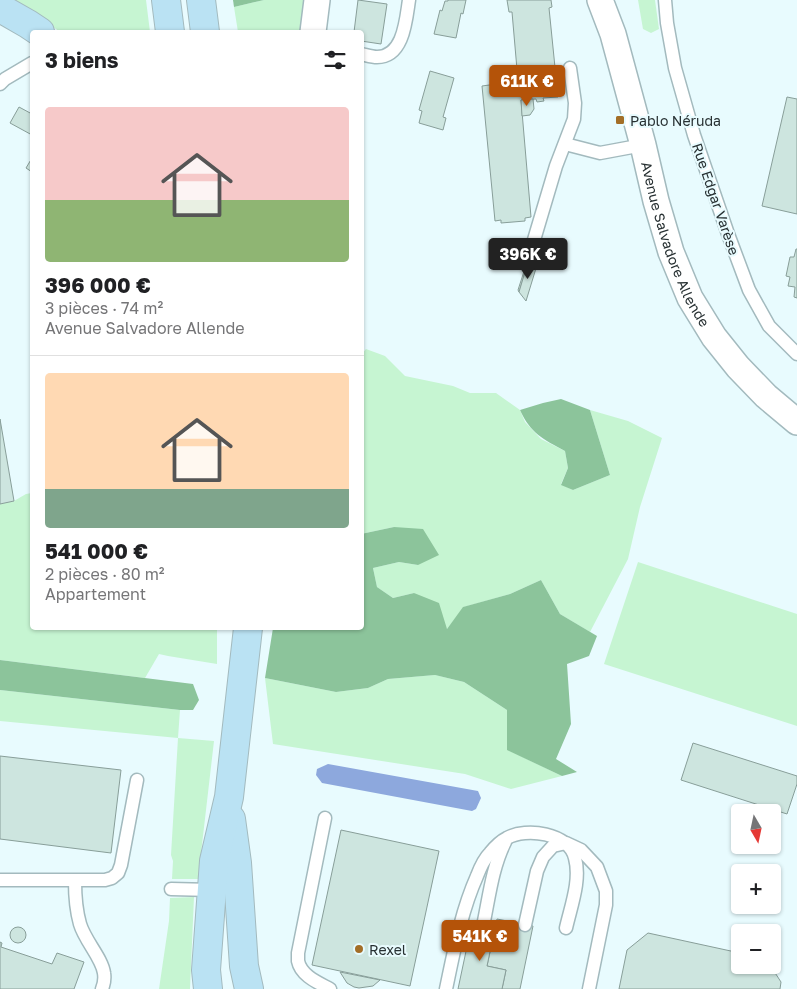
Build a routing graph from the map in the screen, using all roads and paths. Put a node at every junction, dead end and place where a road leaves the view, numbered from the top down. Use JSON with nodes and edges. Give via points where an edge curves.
{"nodes":[{"id":1,"x":166,"y":0,"type":"edge"},
{"id":2,"x":201,"y":0,"type":"edge"},
{"id":3,"x":317,"y":0,"type":"edge"},
{"id":4,"x":409,"y":0,"type":"edge"},
{"id":5,"x":600,"y":0,"type":"edge"},
{"id":6,"x":609,"y":0,"type":"edge"},
{"id":7,"x":665,"y":0,"type":"edge"},
{"id":8,"x":0,"y":8,"type":"edge"},
{"id":9,"x":37,"y":30,"type":"edge"},
{"id":10,"x":170,"y":30,"type":"edge"},
{"id":11,"x":205,"y":30,"type":"edge"},
{"id":12,"x":313,"y":30,"type":"edge"},
{"id":13,"x":613,"y":34,"type":"junction"},
{"id":14,"x":364,"y":55,"type":"edge"},
{"id":15,"x":30,"y":64,"type":"edge"},
{"id":16,"x":570,"y":68,"type":"dead end"},
{"id":17,"x":0,"y":84,"type":"edge"},
{"id":18,"x":565,"y":144,"type":"junction"},
{"id":19,"x":643,"y":145,"type":"junction"},
{"id":20,"x":531,"y":250,"type":"dead end"},
{"id":21,"x":797,"y":354,"type":"edge"},
{"id":22,"x":797,"y":422,"type":"edge"},
{"id":23,"x":248,"y":630,"type":"edge"},
{"id":24,"x":137,"y":780,"type":"dead end"},
{"id":25,"x":229,"y":797,"type":"junction"},
{"id":26,"x":325,"y":818,"type":"dead end"},
{"id":27,"x":507,"y":838,"type":"junction"},
{"id":28,"x":566,"y":843,"type":"junction"},
{"id":29,"x":0,"y":880,"type":"edge"},
{"id":30,"x":75,"y":880,"type":"junction"},
{"id":31,"x":171,"y":889,"type":"dead end"},
{"id":32,"x":212,"y":890,"type":"junction"},
{"id":33,"x":525,"y":924,"type":"dead end"},
{"id":34,"x":483,"y":926,"type":"dead end"},
{"id":35,"x":566,"y":928,"type":"dead end"},
{"id":36,"x":102,"y":989,"type":"edge"},
{"id":37,"x":208,"y":989,"type":"edge"},
{"id":38,"x":249,"y":989,"type":"edge"},
{"id":39,"x":330,"y":989,"type":"edge"},
{"id":40,"x":446,"y":989,"type":"edge"},
{"id":41,"x":590,"y":989,"type":"edge"}],
"edges":[{"from":1,"to":10,"type":"main road"},
{"from":2,"to":11,"type":"main road"},
{"from":3,"to":12,"type":"street"},
{"from":4,"to":14,"type":"lane","via":[[400,42],[386,55]]},
{"from":5,"to":13,"type":"street","name":"Avenue Salvadore Allende"},
{"from":6,"to":13,"type":"street","name":"Avenue Salvadore Allende"},
{"from":7,"to":21,"type":"lane","name":"Rue Edgar Varèse","via":[[675,68],[728,234],[749,290],[770,326]]},
{"from":8,"to":9,"type":"main road"},
{"from":13,"to":19,"type":"street","name":"Avenue Salvadore Allende"},
{"from":15,"to":17,"type":"lane"},
{"from":16,"to":18,"type":"lane","via":[[574,119]]},
{"from":18,"to":19,"type":"lane","via":[[600,152]]},
{"from":18,"to":20,"type":"lane"},
{"from":19,"to":22,"type":"street","name":"Avenue Salvadore Allende","via":[[671,252],[690,298],[714,337],[738,367]]},
{"from":23,"to":25,"type":"main road"},
{"from":24,"to":30,"type":"lane","via":[[118,873],[105,880]]},
{"from":25,"to":32,"type":"main road","via":[[214,861]]},
{"from":25,"to":38,"type":"main road","via":[[244,966]]},
{"from":26,"to":39,"type":"lane","via":[[298,962],[308,976]]},
{"from":27,"to":28,"type":"lane","via":[[537,833]]},
{"from":27,"to":34,"type":"lane","via":[[499,855]]},
{"from":27,"to":40,"type":"lane","via":[[489,853],[470,890]]},
{"from":28,"to":33,"type":"lane","via":[[553,846],[543,857],[534,880]]},
{"from":28,"to":35,"type":"lane","via":[[575,856],[577,872]]},
{"from":28,"to":41,"type":"lane","via":[[582,850],[597,867],[606,891]]},
{"from":29,"to":30,"type":"lane"},
{"from":30,"to":36,"type":"lane","via":[[80,924],[103,968]]},
{"from":31,"to":32,"type":"lane"},
{"from":32,"to":37,"type":"main road","via":[[206,970]]}]}
